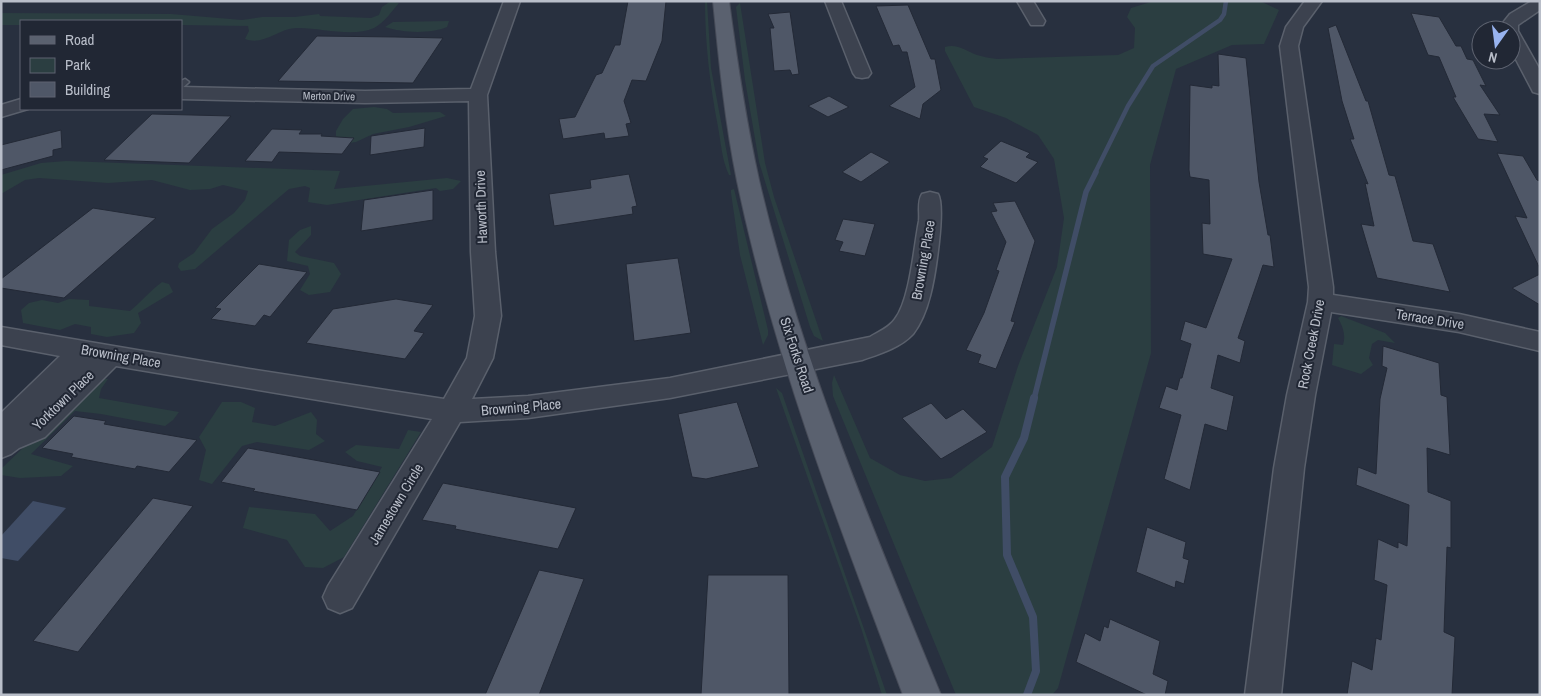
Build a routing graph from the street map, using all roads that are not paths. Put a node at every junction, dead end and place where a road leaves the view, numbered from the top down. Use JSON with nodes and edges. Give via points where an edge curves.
{"nodes":[{"id":1,"x":512,"y":1,"type":"edge"},
{"id":2,"x":721,"y":1,"type":"edge"},
{"id":3,"x":833,"y":1,"type":"edge"},
{"id":4,"x":1026,"y":1,"type":"edge"},
{"id":5,"x":1314,"y":1,"type":"edge"},
{"id":6,"x":1540,"y":3,"type":"edge"},
{"id":7,"x":1514,"y":20,"type":"edge"},
{"id":8,"x":1037,"y":21,"type":"dead end"},
{"id":9,"x":1521,"y":51,"type":"edge"},
{"id":10,"x":862,"y":73,"type":"dead end"},
{"id":11,"x":183,"y":87,"type":"edge"},
{"id":12,"x":1540,"y":88,"type":"edge"},
{"id":13,"x":478,"y":95,"type":"junction"},
{"id":14,"x":20,"y":105,"type":"edge"},
{"id":15,"x":1,"y":111,"type":"edge"},
{"id":16,"x":930,"y":199,"type":"dead end"},
{"id":17,"x":1320,"y":302,"type":"junction"},
{"id":18,"x":1,"y":336,"type":"edge"},
{"id":19,"x":1540,"y":342,"type":"edge"},
{"id":20,"x":83,"y":350,"type":"junction"},
{"id":21,"x":110,"y":354,"type":"junction"},
{"id":22,"x":798,"y":363,"type":"junction"},
{"id":23,"x":452,"y":411,"type":"junction"},
{"id":24,"x":6,"y":441,"type":"edge"},
{"id":25,"x":340,"y":597,"type":"dead end"},
{"id":26,"x":922,"y":695,"type":"edge"},
{"id":27,"x":1263,"y":695,"type":"edge"}],
"edges":[{"from":1,"to":13,"type":"street","name":"Haworth Drive"},
{"from":2,"to":22,"type":"main road","name":"Six Forks Road","via":[[725,57],[735,120],[770,270]]},
{"from":3,"to":10,"type":"street"},
{"from":4,"to":8,"type":"street"},
{"from":5,"to":17,"type":"street","name":"Rock Creek Drive","via":[[1294,27],[1289,46],[1321,287]]},
{"from":6,"to":7,"type":"street"},
{"from":9,"to":12,"type":"street"},
{"from":11,"to":13,"type":"street","name":"Merton Drive","via":[[365,97]]},
{"from":13,"to":23,"type":"street","name":"Haworth Drive","via":[[482,244],[488,316],[480,358]]},
{"from":14,"to":15,"type":"street"},
{"from":16,"to":22,"type":"street","name":"Browning Place","via":[[931,214],[918,295],[902,328],[879,344]]},
{"from":17,"to":19,"type":"street","name":"Terrace Drive","via":[[1459,323]]},
{"from":17,"to":27,"type":"street","name":"Rock Creek Drive","via":[[1289,468]]},
{"from":18,"to":20,"type":"street","name":"Browning Place"},
{"from":20,"to":21,"type":"street","name":"Browning Place"},
{"from":20,"to":24,"type":"street","name":"Yorktown Place","via":[[7,425]]},
{"from":21,"to":23,"type":"street","name":"Browning Place"},
{"from":21,"to":24,"type":"street","name":"Yorktown Place","via":[[35,429]]},
{"from":22,"to":23,"type":"street","name":"Browning Place","via":[[582,401]]},
{"from":22,"to":26,"type":"main road","name":"Six Forks Road","via":[[846,502]]},
{"from":23,"to":25,"type":"street","name":"Jamestown Circle"}]}
